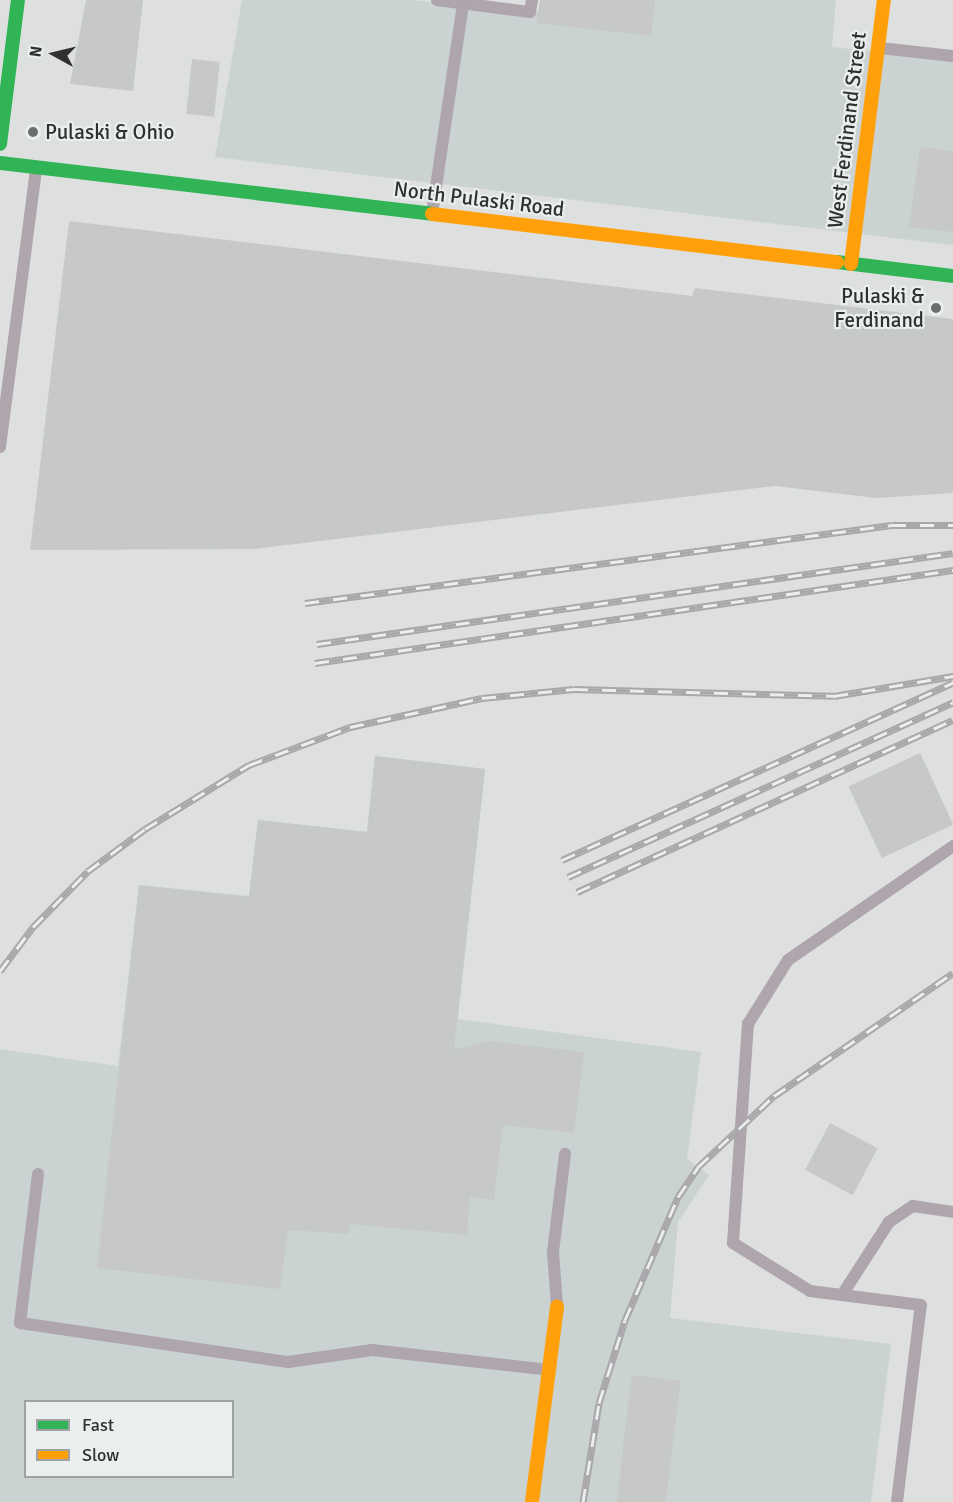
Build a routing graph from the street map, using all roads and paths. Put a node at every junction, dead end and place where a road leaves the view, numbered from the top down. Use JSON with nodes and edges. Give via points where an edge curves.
{"nodes":[{"id":1,"x":18,"y":0,"type":"edge"},
{"id":2,"x":437,"y":0,"type":"edge"},
{"id":3,"x":532,"y":0,"type":"edge"},
{"id":4,"x":884,"y":0,"type":"edge"},
{"id":5,"x":463,"y":3,"type":"junction"},
{"id":6,"x":878,"y":48,"type":"junction"},
{"id":7,"x":953,"y":56,"type":"edge"},
{"id":8,"x":0,"y":144,"type":"edge"},
{"id":9,"x":0,"y":163,"type":"edge"},
{"id":10,"x":36,"y":167,"type":"junction"},
{"id":11,"x":432,"y":215,"type":"junction"},
{"id":12,"x":851,"y":264,"type":"junction"},
{"id":13,"x":953,"y":276,"type":"edge"},
{"id":14,"x":0,"y":447,"type":"edge"},
{"id":15,"x":953,"y":846,"type":"edge"},
{"id":16,"x":565,"y":1154,"type":"dead end"},
{"id":17,"x":38,"y":1174,"type":"dead end"},
{"id":18,"x":953,"y":1212,"type":"edge"},
{"id":19,"x":842,"y":1295,"type":"junction"},
{"id":20,"x":557,"y":1306,"type":"joint"},
{"id":21,"x":549,"y":1370,"type":"junction"},
{"id":22,"x":532,"y":1502,"type":"edge"},
{"id":23,"x":897,"y":1502,"type":"edge"}],
"edges":[{"from":1,"to":8,"type":"main road"},
{"from":2,"to":5,"type":"lane"},
{"from":3,"to":5,"type":"lane","via":[[530,12]]},
{"from":4,"to":6,"type":"main road","name":"West Ferdinand Street"},
{"from":5,"to":11,"type":"lane"},
{"from":6,"to":7,"type":"lane"},
{"from":6,"to":12,"type":"main road","name":"West Ferdinand Street"},
{"from":9,"to":10,"type":"main road","name":"North Pulaski Road"},
{"from":10,"to":11,"type":"main road","name":"North Pulaski Road"},
{"from":10,"to":14,"type":"lane"},
{"from":11,"to":12,"type":"main road","name":"North Pulaski Road"},
{"from":12,"to":13,"type":"main road","name":"North Pulaski Road"},
{"from":15,"to":19,"type":"lane","via":[[788,960],[748,1024],[734,1243],[810,1290]]},
{"from":16,"to":20,"type":"lane","via":[[553,1252]]},
{"from":17,"to":21,"type":"lane","via":[[20,1323],[288,1362],[372,1350]]},
{"from":18,"to":19,"type":"lane","via":[[913,1206],[889,1222]]},
{"from":19,"to":23,"type":"lane","via":[[921,1305]]},
{"from":20,"to":21,"type":"main road"},
{"from":21,"to":22,"type":"main road"}]}
